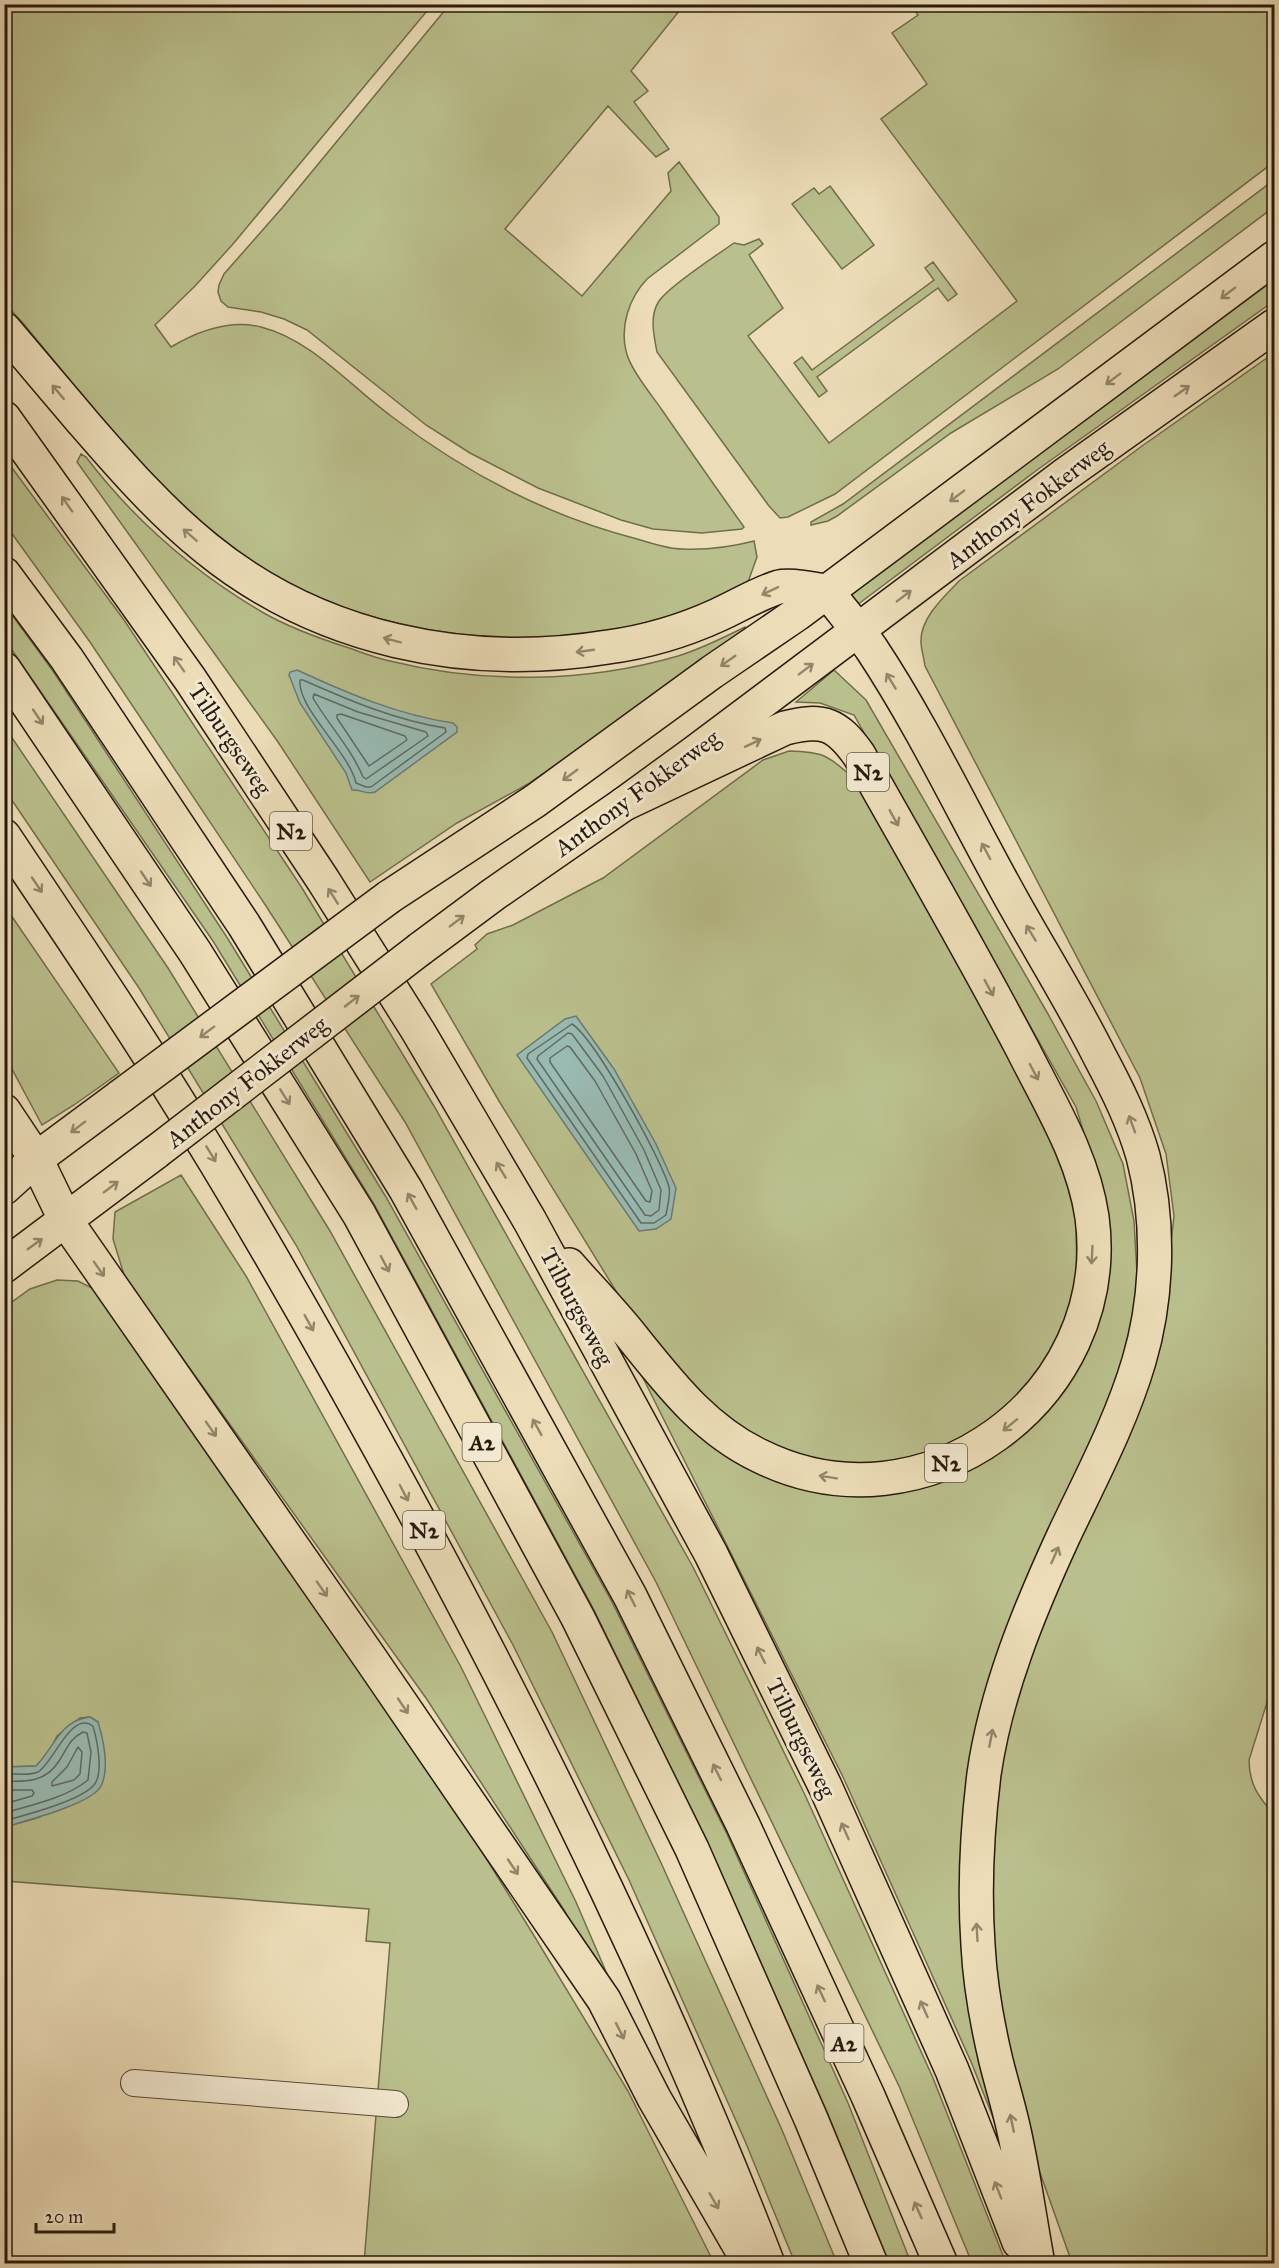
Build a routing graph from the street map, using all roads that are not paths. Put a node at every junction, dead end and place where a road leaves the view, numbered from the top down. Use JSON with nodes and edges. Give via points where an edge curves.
{"nodes":[{"id":1,"x":1275,"y":258,"type":"edge"},
{"id":2,"x":1275,"y":326,"type":"edge"},
{"id":3,"x":4,"y":329,"type":"edge"},
{"id":4,"x":4,"y":418,"type":"edge"},
{"id":5,"x":4,"y":574,"type":"edge"},
{"id":6,"x":827,"y":591,"type":"junction"},
{"id":7,"x":858,"y":631,"type":"junction"},
{"id":8,"x":4,"y":669,"type":"edge"},
{"id":9,"x":624,"y":804,"type":"junction"},
{"id":10,"x":4,"y":836,"type":"edge"},
{"id":11,"x":4,"y":1111,"type":"edge"},
{"id":12,"x":36,"y":1159,"type":"junction"},
{"id":13,"x":4,"y":1188,"type":"edge"},
{"id":14,"x":66,"y":1221,"type":"junction"},
{"id":15,"x":530,"y":1221,"type":"junction"},
{"id":16,"x":4,"y":1266,"type":"edge"},
{"id":17,"x":134,"y":2083,"type":"dead end"},
{"id":18,"x":395,"y":2104,"type":"dead end"},
{"id":19,"x":750,"y":2264,"type":"edge"},
{"id":20,"x":768,"y":2264,"type":"edge"},
{"id":21,"x":871,"y":2264,"type":"edge"},
{"id":22,"x":941,"y":2264,"type":"edge"},
{"id":23,"x":1028,"y":2264,"type":"edge"},
{"id":24,"x":1038,"y":2264,"type":"edge"}],
"edges":[{"from":1,"to":6,"type":"main road","name":"Anthony Fokkerweg","one_way":true},
{"from":7,"to":2,"type":"main road","name":"Anthony Fokkerweg","one_way":true,"via":[[1066,474]]},
{"from":6,"to":3,"type":"main road","one_way":true,"via":[[781,586],[665,635],[564,653],[468,653],[394,641],[365,632],[284,600],[192,537],[125,470]]},
{"from":15,"to":4,"type":"main road","name":"Tilburgseweg","number":"N2","one_way":true,"via":[[323,880],[190,679]]},
{"from":22,"to":5,"type":"main road","number":"A2","one_way":true,"via":[[743,1825],[635,1606],[406,1190],[244,925],[68,659]]},
{"from":6,"to":7,"type":"main road"},
{"from":6,"to":12,"type":"main road","name":"Anthony Fokkerweg","one_way":true,"bridge":true,"via":[[535,801],[389,897]]},
{"from":9,"to":7,"type":"main road","name":"Anthony Fokkerweg","one_way":true},
{"from":24,"to":7,"type":"main road","one_way":true,"via":[[1012,2121],[984,2004],[976,1907],[979,1816],[993,1729],[1022,1635],[1112,1434],[1139,1362],[1151,1309],[1152,1218],[1143,1159],[1116,1088],[917,724]]},
{"from":8,"to":21,"type":"main road","number":"A2","one_way":true,"via":[[195,952],[387,1266],[578,1618],[692,1849],[767,2015]]},
{"from":14,"to":9,"type":"main road","name":"Anthony Fokkerweg","one_way":true,"bridge":true,"via":[[420,949]]},
{"from":9,"to":15,"type":"main road","number":"N2","one_way":true,"via":[[785,728],[821,723],[843,735],[859,755],[1007,1020],[1076,1158],[1092,1222],[1087,1300],[1058,1371],[1032,1404],[997,1435],[963,1456],[920,1472],[889,1479],[837,1478],[760,1457],[694,1411]]},
{"from":10,"to":20,"type":"main road","number":"N2","one_way":true,"via":[[198,1132],[275,1261],[491,1655],[608,1890],[723,2148]]},
{"from":11,"to":12,"type":"main road"},
{"from":12,"to":13,"type":"main road","name":"Anthony Fokkerweg"},
{"from":12,"to":14,"type":"main road"},
{"from":16,"to":14,"type":"main road","name":"Anthony Fokkerweg","one_way":true},
{"from":14,"to":19,"type":"main road","one_way":true,"via":[[604,2001],[654,2098]]},
{"from":23,"to":15,"type":"main road","name":"Tilburgseweg","number":"N2","one_way":true,"via":[[951,2070],[825,1786],[711,1554]]},
{"from":17,"to":18,"type":"street"}]}
